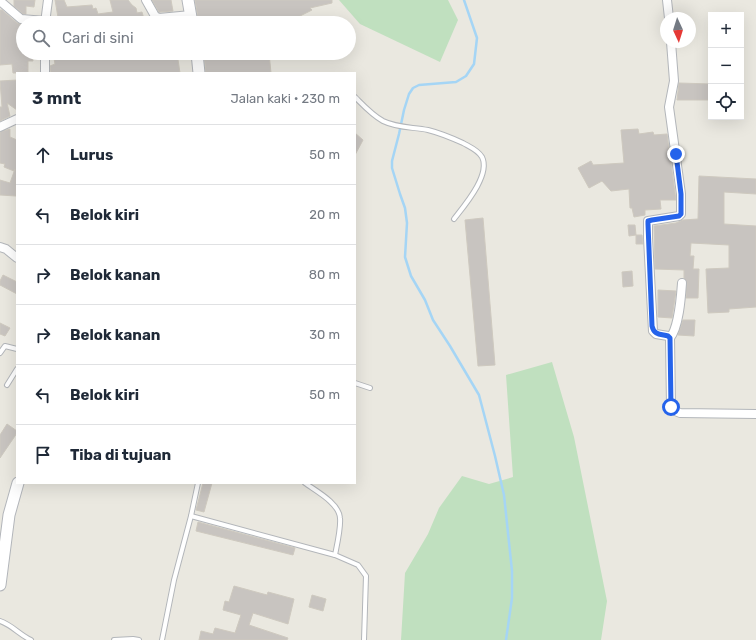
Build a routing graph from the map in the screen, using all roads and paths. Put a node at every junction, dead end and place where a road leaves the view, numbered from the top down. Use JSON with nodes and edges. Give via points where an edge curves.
{"nodes":[{"id":1,"x":48,"y":0,"type":"edge"},
{"id":2,"x":146,"y":0,"type":"edge"},
{"id":3,"x":188,"y":0,"type":"edge"},
{"id":4,"x":667,"y":0,"type":"edge"},
{"id":5,"x":0,"y":1,"type":"edge"},
{"id":6,"x":668,"y":12,"type":"edge"},
{"id":7,"x":18,"y":16,"type":"edge"},
{"id":8,"x":46,"y":16,"type":"edge"},
{"id":9,"x":155,"y":16,"type":"edge"},
{"id":10,"x":191,"y":16,"type":"edge"},
{"id":11,"x":671,"y":48,"type":"edge"},
{"id":12,"x":45,"y":60,"type":"edge"},
{"id":13,"x":198,"y":60,"type":"edge"},
{"id":14,"x":45,"y":72,"type":"edge"},
{"id":15,"x":199,"y":72,"type":"edge"},
{"id":16,"x":356,"y":98,"type":"edge"},
{"id":17,"x":16,"y":119,"type":"edge"},
{"id":18,"x":0,"y":127,"type":"edge"},
{"id":19,"x":454,"y":219,"type":"dead end"},
{"id":20,"x":0,"y":247,"type":"edge"},
{"id":21,"x":16,"y":257,"type":"edge"},
{"id":22,"x":682,"y":283,"type":"dead end"},
{"id":23,"x":670,"y":338,"type":"junction"},
{"id":24,"x":16,"y":349,"type":"edge"},
{"id":25,"x":0,"y":353,"type":"edge"},
{"id":26,"x":16,"y":371,"type":"edge"},
{"id":27,"x":356,"y":383,"type":"edge"},
{"id":28,"x":7,"y":385,"type":"dead end"},
{"id":29,"x":370,"y":388,"type":"dead end"},
{"id":30,"x":756,"y":414,"type":"edge"},
{"id":31,"x":18,"y":484,"type":"edge"},
{"id":32,"x":198,"y":484,"type":"edge"},
{"id":33,"x":306,"y":484,"type":"edge"},
{"id":34,"x":191,"y":516,"type":"junction"},
{"id":35,"x":335,"y":555,"type":"junction"},
{"id":36,"x":0,"y":585,"type":"edge"},
{"id":37,"x":0,"y":621,"type":"edge"},
{"id":38,"x":22,"y":638,"type":"edge"},
{"id":39,"x":31,"y":640,"type":"edge"},
{"id":40,"x":114,"y":640,"type":"edge"},
{"id":41,"x":139,"y":640,"type":"edge"},
{"id":42,"x":162,"y":640,"type":"edge"},
{"id":43,"x":364,"y":640,"type":"edge"}],
"edges":[{"from":1,"to":8,"type":"street"},
{"from":2,"to":9,"type":"street"},
{"from":3,"to":10,"type":"main road"},
{"from":4,"to":6,"type":"street"},
{"from":5,"to":7,"type":"street"},
{"from":11,"to":23,"type":"street","via":[[674,81],[669,106],[681,194],[681,214],[648,221],[652,326],[656,334]]},
{"from":12,"to":14,"type":"street"},
{"from":13,"to":15,"type":"main road"},
{"from":16,"to":19,"type":"lane","via":[[384,121],[429,130],[453,138],[474,149],[482,157],[482,176]]},
{"from":17,"to":18,"type":"street"},
{"from":20,"to":21,"type":"street"},
{"from":22,"to":23,"type":"street","via":[[680,307],[674,333]]},
{"from":23,"to":30,"type":"street","via":[[671,406],[674,410],[680,413]]},
{"from":24,"to":25,"type":"lane","via":[[5,346]]},
{"from":26,"to":28,"type":"lane"},
{"from":27,"to":29,"type":"lane"},
{"from":31,"to":36,"type":"main road","via":[[9,515]]},
{"from":32,"to":34,"type":"lane"},
{"from":33,"to":35,"type":"lane","via":[[326,497],[339,510],[341,518]]},
{"from":34,"to":35,"type":"lane"},
{"from":34,"to":42,"type":"lane"},
{"from":35,"to":43,"type":"lane","via":[[358,565],[366,576]]},
{"from":37,"to":38,"type":"lane","via":[[6,623]]},
{"from":38,"to":39,"type":"lane"},
{"from":40,"to":41,"type":"lane"}]}
